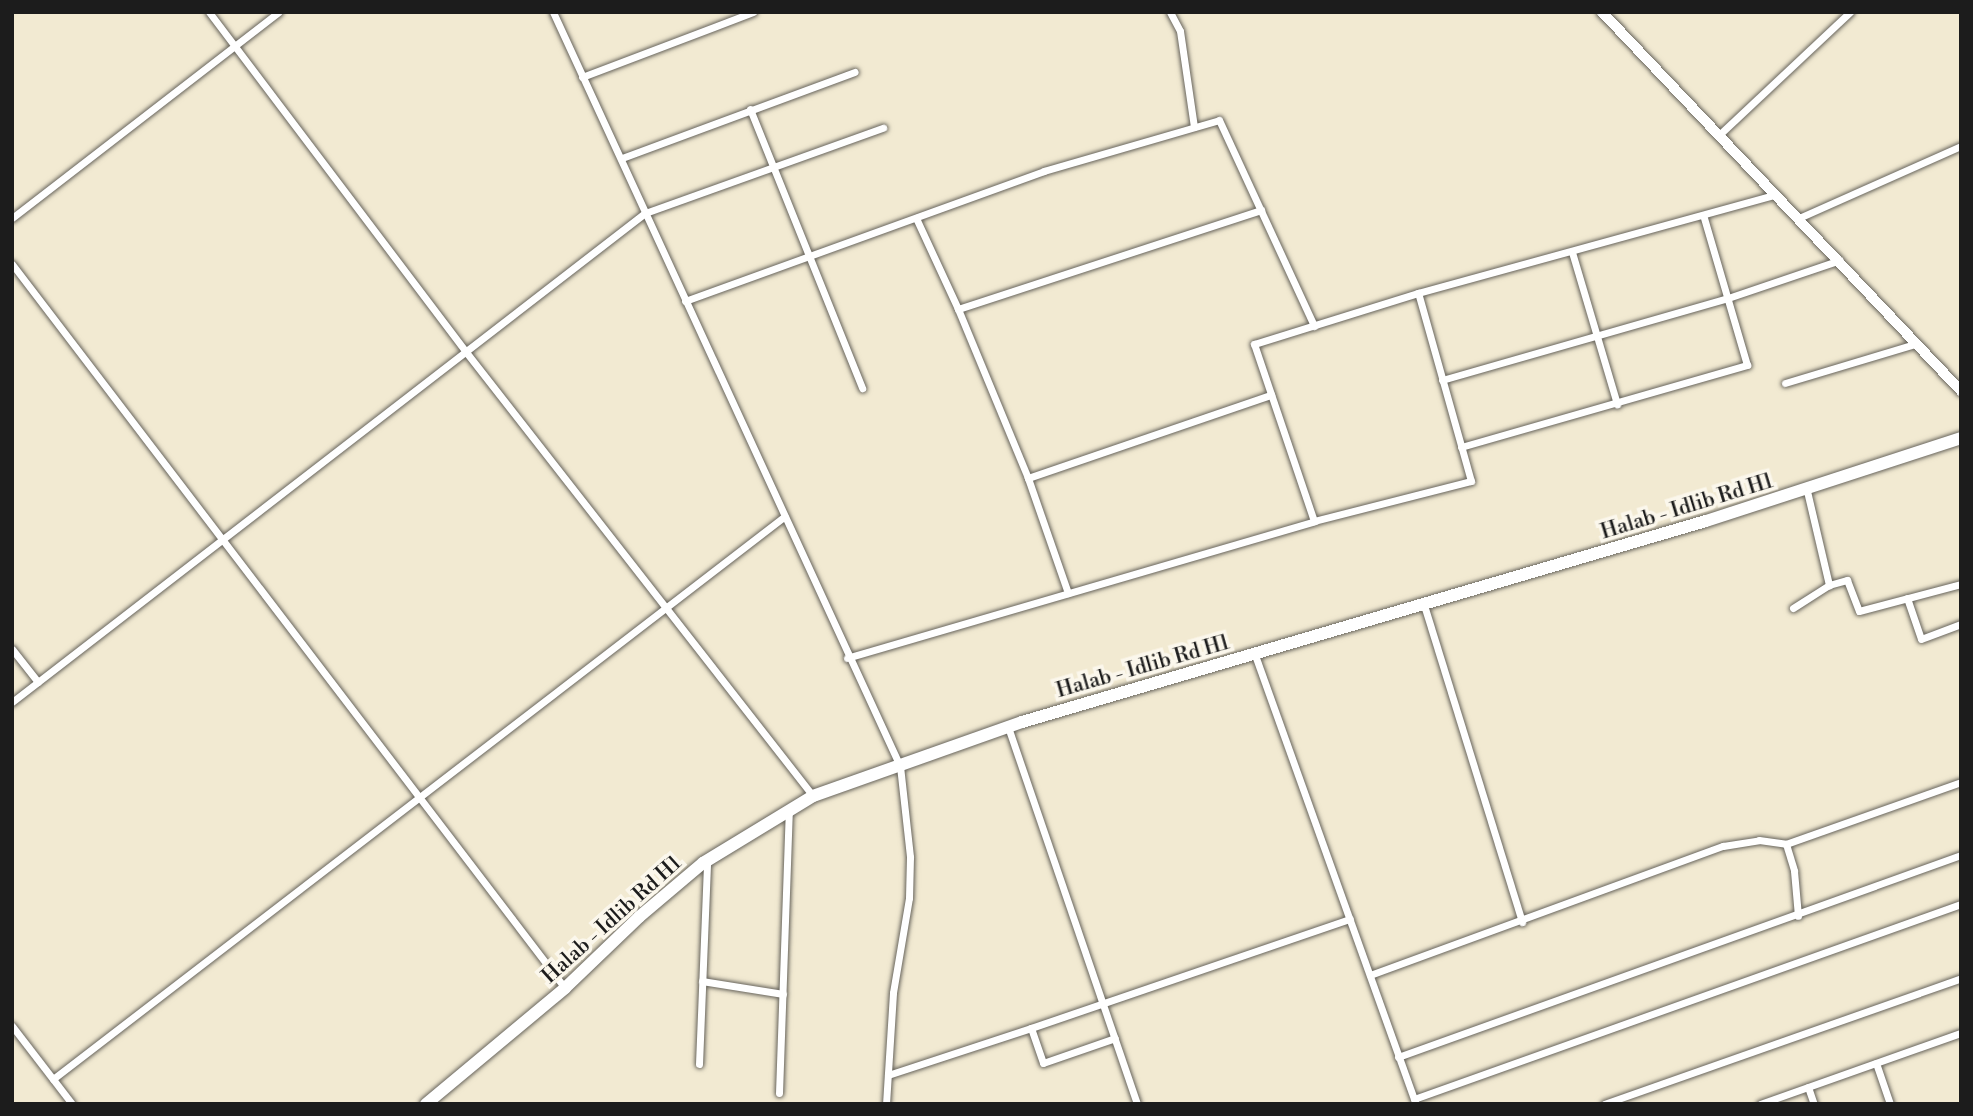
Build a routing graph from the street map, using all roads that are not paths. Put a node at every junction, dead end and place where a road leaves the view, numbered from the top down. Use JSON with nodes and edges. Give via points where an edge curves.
{"nodes":[{"id":1,"x":209,"y":12,"type":"edge"},
{"id":2,"x":279,"y":12,"type":"edge"},
{"id":3,"x":553,"y":12,"type":"edge"},
{"id":4,"x":753,"y":12,"type":"edge"},
{"id":5,"x":1171,"y":12,"type":"edge"},
{"id":6,"x":1602,"y":12,"type":"edge"},
{"id":7,"x":1850,"y":12,"type":"edge"},
{"id":8,"x":234,"y":46,"type":"junction"},
{"id":9,"x":855,"y":72,"type":"dead end"},
{"id":10,"x":582,"y":77,"type":"junction"},
{"id":11,"x":750,"y":109,"type":"junction"},
{"id":12,"x":1194,"y":127,"type":"junction"},
{"id":13,"x":883,"y":128,"type":"dead end"},
{"id":14,"x":1719,"y":135,"type":"junction"},
{"id":15,"x":1961,"y":146,"type":"edge"},
{"id":16,"x":621,"y":158,"type":"junction"},
{"id":17,"x":776,"y":168,"type":"junction"},
{"id":18,"x":1774,"y":195,"type":"junction"},
{"id":19,"x":1261,"y":210,"type":"junction"},
{"id":20,"x":645,"y":213,"type":"junction"},
{"id":21,"x":1703,"y":215,"type":"junction"},
{"id":22,"x":916,"y":218,"type":"junction"},
{"id":23,"x":1799,"y":218,"type":"junction"},
{"id":24,"x":12,"y":219,"type":"edge"},
{"id":25,"x":1572,"y":252,"type":"junction"},
{"id":26,"x":810,"y":256,"type":"junction"},
{"id":27,"x":1840,"y":260,"type":"junction"},
{"id":28,"x":12,"y":264,"type":"edge"},
{"id":29,"x":1418,"y":293,"type":"junction"},
{"id":30,"x":1728,"y":298,"type":"junction"},
{"id":31,"x":685,"y":302,"type":"junction"},
{"id":32,"x":958,"y":309,"type":"junction"},
{"id":33,"x":1314,"y":326,"type":"junction"},
{"id":34,"x":1597,"y":337,"type":"junction"},
{"id":35,"x":1915,"y":344,"type":"junction"},
{"id":36,"x":466,"y":352,"type":"junction"},
{"id":37,"x":1442,"y":380,"type":"junction"},
{"id":38,"x":1785,"y":383,"type":"dead end"},
{"id":39,"x":862,"y":388,"type":"dead end"},
{"id":40,"x":1961,"y":390,"type":"edge"},
{"id":41,"x":1271,"y":395,"type":"junction"},
{"id":42,"x":1617,"y":404,"type":"junction"},
{"id":43,"x":1961,"y":438,"type":"edge"},
{"id":44,"x":1461,"y":447,"type":"junction"},
{"id":45,"x":1028,"y":478,"type":"junction"},
{"id":46,"x":1807,"y":491,"type":"junction"},
{"id":47,"x":785,"y":516,"type":"junction"},
{"id":48,"x":1314,"y":521,"type":"junction"},
{"id":49,"x":221,"y":541,"type":"junction"},
{"id":50,"x":1961,"y":584,"type":"edge"},
{"id":51,"x":1829,"y":585,"type":"junction"},
{"id":52,"x":1068,"y":593,"type":"junction"},
{"id":53,"x":1907,"y":598,"type":"junction"},
{"id":54,"x":1424,"y":605,"type":"junction"},
{"id":55,"x":665,"y":608,"type":"junction"},
{"id":56,"x":1793,"y":608,"type":"dead end"},
{"id":57,"x":1961,"y":624,"type":"edge"},
{"id":58,"x":12,"y":649,"type":"edge"},
{"id":59,"x":1255,"y":655,"type":"junction"},
{"id":60,"x":847,"y":659,"type":"junction"},
{"id":61,"x":38,"y":682,"type":"junction"},
{"id":62,"x":12,"y":702,"type":"edge"},
{"id":63,"x":1008,"y":727,"type":"junction"},
{"id":64,"x":900,"y":766,"type":"junction"},
{"id":65,"x":1961,"y":782,"type":"edge"},
{"id":66,"x":418,"y":796,"type":"junction"},
{"id":67,"x":813,"y":796,"type":"junction"},
{"id":68,"x":789,"y":811,"type":"junction"},
{"id":69,"x":1787,"y":844,"type":"junction"},
{"id":70,"x":1961,"y":855,"type":"edge"},
{"id":71,"x":707,"y":861,"type":"junction"},
{"id":72,"x":1961,"y":904,"type":"edge"},
{"id":73,"x":1798,"y":916,"type":"junction"},
{"id":74,"x":1350,"y":919,"type":"junction"},
{"id":75,"x":1522,"y":922,"type":"junction"},
{"id":76,"x":1370,"y":975,"type":"junction"},
{"id":77,"x":1961,"y":978,"type":"edge"},
{"id":78,"x":702,"y":981,"type":"junction"},
{"id":79,"x":565,"y":988,"type":"junction"},
{"id":80,"x":783,"y":994,"type":"junction"},
{"id":81,"x":1104,"y":1003,"type":"junction"},
{"id":82,"x":12,"y":1026,"type":"edge"},
{"id":83,"x":1031,"y":1028,"type":"junction"},
{"id":84,"x":1961,"y":1032,"type":"edge"},
{"id":85,"x":1115,"y":1038,"type":"junction"},
{"id":86,"x":1398,"y":1057,"type":"junction"},
{"id":87,"x":1875,"y":1063,"type":"junction"},
{"id":88,"x":699,"y":1064,"type":"dead end"},
{"id":89,"x":888,"y":1075,"type":"junction"},
{"id":90,"x":53,"y":1079,"type":"junction"},
{"id":91,"x":1808,"y":1087,"type":"junction"},
{"id":92,"x":779,"y":1093,"type":"dead end"},
{"id":93,"x":1415,"y":1101,"type":"edge"},
{"id":94,"x":72,"y":1104,"type":"edge"},
{"id":95,"x":426,"y":1104,"type":"edge"},
{"id":96,"x":886,"y":1104,"type":"edge"},
{"id":97,"x":1137,"y":1104,"type":"edge"},
{"id":98,"x":1604,"y":1104,"type":"edge"},
{"id":99,"x":1760,"y":1104,"type":"edge"},
{"id":100,"x":1814,"y":1104,"type":"edge"},
{"id":101,"x":1890,"y":1104,"type":"edge"}],
"edges":[{"from":1,"to":8,"type":"street"},
{"from":2,"to":8,"type":"street"},
{"from":3,"to":10,"type":"street"},
{"from":4,"to":10,"type":"street"},
{"from":5,"to":12,"type":"street","via":[[1180,31]]},
{"from":6,"to":14,"type":"street"},
{"from":7,"to":14,"type":"street"},
{"from":8,"to":24,"type":"street"},
{"from":8,"to":36,"type":"street"},
{"from":9,"to":11,"type":"street"},
{"from":10,"to":16,"type":"street"},
{"from":11,"to":16,"type":"street"},
{"from":11,"to":17,"type":"street"},
{"from":12,"to":19,"type":"street","via":[[1219,120]]},
{"from":12,"to":22,"type":"street","via":[[1044,171]]},
{"from":13,"to":17,"type":"street"},
{"from":14,"to":18,"type":"street"},
{"from":15,"to":23,"type":"street"},
{"from":16,"to":20,"type":"street"},
{"from":17,"to":20,"type":"street"},
{"from":17,"to":26,"type":"street"},
{"from":18,"to":21,"type":"street"},
{"from":18,"to":23,"type":"street"},
{"from":19,"to":32,"type":"street"},
{"from":19,"to":33,"type":"street"},
{"from":20,"to":31,"type":"street"},
{"from":20,"to":36,"type":"street"},
{"from":21,"to":25,"type":"street"},
{"from":21,"to":30,"type":"street"},
{"from":22,"to":26,"type":"street"},
{"from":22,"to":32,"type":"street"},
{"from":23,"to":27,"type":"street"},
{"from":25,"to":29,"type":"street"},
{"from":25,"to":34,"type":"street"},
{"from":26,"to":31,"type":"street"},
{"from":26,"to":39,"type":"street"},
{"from":27,"to":30,"type":"street"},
{"from":27,"to":35,"type":"street"},
{"from":28,"to":49,"type":"street"},
{"from":29,"to":33,"type":"street"},
{"from":29,"to":37,"type":"street"},
{"from":30,"to":34,"type":"street"},
{"from":30,"to":42,"type":"street","via":[[1747,365]]},
{"from":31,"to":47,"type":"street"},
{"from":32,"to":45,"type":"street"},
{"from":33,"to":41,"type":"street","via":[[1254,344]]},
{"from":34,"to":37,"type":"street"},
{"from":34,"to":42,"type":"street"},
{"from":35,"to":38,"type":"street"},
{"from":35,"to":40,"type":"street"},
{"from":36,"to":49,"type":"street"},
{"from":36,"to":55,"type":"street"},
{"from":37,"to":44,"type":"street"},
{"from":41,"to":45,"type":"street"},
{"from":41,"to":48,"type":"street"},
{"from":42,"to":44,"type":"street"},
{"from":43,"to":46,"type":"highway","name":"Halab - Idlib Rd H1"},
{"from":44,"to":48,"type":"street","via":[[1471,481]]},
{"from":45,"to":52,"type":"street"},
{"from":46,"to":51,"type":"street"},
{"from":46,"to":54,"type":"highway","name":"Halab - Idlib Rd H1"},
{"from":47,"to":55,"type":"street"},
{"from":47,"to":60,"type":"street"},
{"from":48,"to":52,"type":"street"},
{"from":49,"to":61,"type":"street"},
{"from":49,"to":66,"type":"street"},
{"from":50,"to":53,"type":"street"},
{"from":51,"to":53,"type":"street","via":[[1847,580],[1859,611]]},
{"from":51,"to":56,"type":"street"},
{"from":52,"to":60,"type":"street"},
{"from":53,"to":57,"type":"street","via":[[1921,639]]},
{"from":54,"to":59,"type":"highway","name":"Halab - Idlib Rd H1"},
{"from":54,"to":75,"type":"street"},
{"from":55,"to":66,"type":"street"},
{"from":55,"to":67,"type":"street"},
{"from":58,"to":61,"type":"street"},
{"from":59,"to":63,"type":"highway","name":"Halab - Idlib Rd H1"},
{"from":59,"to":74,"type":"street"},
{"from":60,"to":64,"type":"street"},
{"from":61,"to":62,"type":"street"},
{"from":63,"to":64,"type":"highway","name":"Halab - Idlib Rd H1"},
{"from":63,"to":81,"type":"street"},
{"from":64,"to":67,"type":"highway","name":"Halab - Idlib Rd H1"},
{"from":64,"to":89,"type":"street","via":[[910,857],[909,898],[893,993]]},
{"from":65,"to":69,"type":"street"},
{"from":66,"to":79,"type":"street"},
{"from":66,"to":90,"type":"street"},
{"from":67,"to":68,"type":"highway","name":"Halab - Idlib Rd H1"},
{"from":68,"to":71,"type":"highway","name":"Halab - Idlib Rd H1"},
{"from":68,"to":80,"type":"street"},
{"from":69,"to":73,"type":"street"},
{"from":69,"to":75,"type":"street","via":[[1759,840],[1723,846]]},
{"from":70,"to":73,"type":"street"},
{"from":71,"to":78,"type":"street"},
{"from":71,"to":79,"type":"highway","name":"Halab - Idlib Rd H1","via":[[639,916]]},
{"from":72,"to":93,"type":"street"},
{"from":73,"to":86,"type":"street"},
{"from":74,"to":76,"type":"street"},
{"from":74,"to":81,"type":"street"},
{"from":75,"to":76,"type":"street"},
{"from":76,"to":86,"type":"street"},
{"from":77,"to":98,"type":"street"},
{"from":78,"to":80,"type":"street"},
{"from":78,"to":88,"type":"street"},
{"from":79,"to":95,"type":"highway","name":"Halab - Idlib Rd H1"},
{"from":80,"to":92,"type":"street"},
{"from":81,"to":83,"type":"street"},
{"from":81,"to":85,"type":"street"},
{"from":82,"to":90,"type":"street"},
{"from":83,"to":85,"type":"street","via":[[1042,1063]]},
{"from":83,"to":89,"type":"street"},
{"from":84,"to":87,"type":"street"},
{"from":85,"to":97,"type":"street"},
{"from":86,"to":93,"type":"street"},
{"from":87,"to":91,"type":"street"},
{"from":87,"to":101,"type":"street"},
{"from":89,"to":96,"type":"street"},
{"from":90,"to":94,"type":"street"},
{"from":91,"to":99,"type":"street"},
{"from":91,"to":100,"type":"street"}]}
